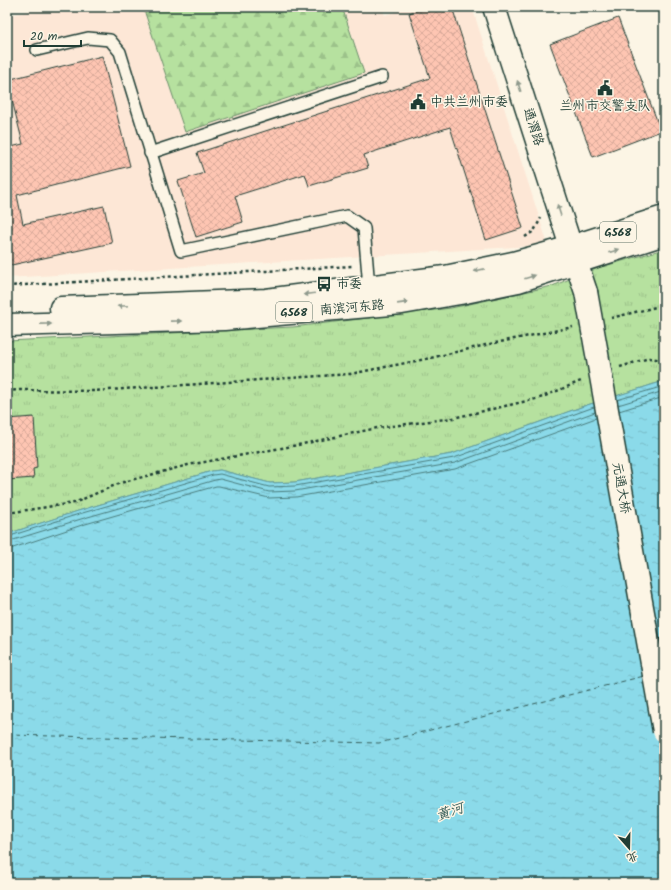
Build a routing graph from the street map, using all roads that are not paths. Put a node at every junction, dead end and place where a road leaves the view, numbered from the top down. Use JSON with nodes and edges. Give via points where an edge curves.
{"nodes":[{"id":1,"x":495,"y":7,"type":"edge"},
{"id":2,"x":37,"y":50,"type":"dead end"},
{"id":3,"x":382,"y":76,"type":"dead end"},
{"id":4,"x":150,"y":152,"type":"junction"},
{"id":5,"x":664,"y":217,"type":"edge"},
{"id":6,"x":664,"y":234,"type":"edge"},
{"id":7,"x":574,"y":255,"type":"junction"},
{"id":8,"x":369,"y":287,"type":"junction"},
{"id":9,"x":7,"y":311,"type":"edge"},
{"id":10,"x":7,"y":324,"type":"edge"},
{"id":11,"x":664,"y":732,"type":"edge"}],
"edges":[{"from":7,"to":1,"type":"main road","name":"通渭路","one_way":true},
{"from":2,"to":4,"type":"lane","via":[[88,38],[110,40],[120,52]]},
{"from":3,"to":4,"type":"lane"},
{"from":4,"to":8,"type":"lane","via":[[181,252],[347,216],[364,228]]},
{"from":5,"to":7,"type":"main road","name":"南滨河东路","number":"G568"},
{"from":7,"to":6,"type":"main road","name":"南滨河东路","number":"G568","one_way":true},
{"from":7,"to":8,"type":"main road","name":"南滨河东路","number":"G568","one_way":true},
{"from":10,"to":7,"type":"main road","name":"南滨河东路","number":"G568","one_way":true,"via":[[224,320],[402,303],[518,281]]},
{"from":7,"to":11,"type":"main road","name":"元通大桥","bridge":true,"via":[[586,292]]},
{"from":8,"to":9,"type":"main road","name":"南滨河东路","number":"G568","one_way":true,"via":[[266,300]]}]}
